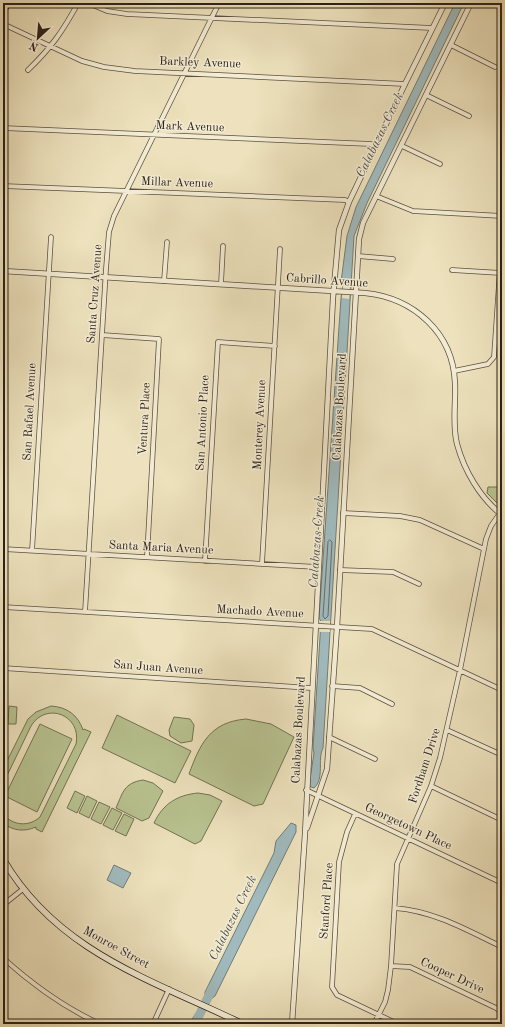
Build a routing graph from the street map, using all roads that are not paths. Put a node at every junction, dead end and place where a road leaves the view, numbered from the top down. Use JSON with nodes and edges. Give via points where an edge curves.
{"nodes":[{"id":1,"x":8,"y":3,"type":"edge"},
{"id":2,"x":78,"y":3,"type":"edge"},
{"id":3,"x":88,"y":3,"type":"edge"},
{"id":4,"x":219,"y":3,"type":"edge"},
{"id":5,"x":445,"y":3,"type":"edge"},
{"id":6,"x":471,"y":3,"type":"edge"},
{"id":7,"x":496,"y":3,"type":"edge"},
{"id":8,"x":502,"y":6,"type":"edge"},
{"id":9,"x":3,"y":12,"type":"edge"},
{"id":10,"x":212,"y":17,"type":"junction"},
{"id":11,"x":3,"y":24,"type":"edge"},
{"id":12,"x":432,"y":28,"type":"junction"},
{"id":13,"x":451,"y":45,"type":"junction"},
{"id":14,"x":50,"y":48,"type":"junction"},
{"id":15,"x":495,"y":67,"type":"dead end"},
{"id":16,"x":28,"y":70,"type":"dead end"},
{"id":17,"x":184,"y":73,"type":"junction"},
{"id":18,"x":405,"y":84,"type":"junction"},
{"id":19,"x":426,"y":95,"type":"junction"},
{"id":20,"x":469,"y":116,"type":"dead end"},
{"id":21,"x":3,"y":128,"type":"edge"},
{"id":22,"x":154,"y":135,"type":"junction"},
{"id":23,"x":375,"y":146,"type":"junction"},
{"id":24,"x":402,"y":146,"type":"junction"},
{"id":25,"x":440,"y":164,"type":"dead end"},
{"id":26,"x":3,"y":186,"type":"edge"},
{"id":27,"x":126,"y":191,"type":"junction"},
{"id":28,"x":376,"y":196,"type":"junction"},
{"id":29,"x":349,"y":202,"type":"junction"},
{"id":30,"x":502,"y":216,"type":"edge"},
{"id":31,"x":51,"y":237,"type":"dead end"},
{"id":32,"x":502,"y":240,"type":"edge"},
{"id":33,"x":167,"y":242,"type":"dead end"},
{"id":34,"x":223,"y":246,"type":"dead end"},
{"id":35,"x":280,"y":249,"type":"dead end"},
{"id":36,"x":358,"y":256,"type":"junction"},
{"id":37,"x":393,"y":259,"type":"dead end"},
{"id":38,"x":452,"y":270,"type":"dead end"},
{"id":39,"x":3,"y":271,"type":"edge"},
{"id":40,"x":501,"y":273,"type":"edge"},
{"id":41,"x":48,"y":274,"type":"junction"},
{"id":42,"x":106,"y":277,"type":"junction"},
{"id":43,"x":164,"y":281,"type":"junction"},
{"id":44,"x":220,"y":284,"type":"junction"},
{"id":45,"x":278,"y":288,"type":"junction"},
{"id":46,"x":333,"y":291,"type":"junction"},
{"id":47,"x":356,"y":292,"type":"junction"},
{"id":48,"x":102,"y":335,"type":"junction"},
{"id":49,"x":274,"y":346,"type":"junction"},
{"id":50,"x":454,"y":371,"type":"junction"},
{"id":51,"x":343,"y":513,"type":"junction"},
{"id":52,"x":501,"y":514,"type":"edge"},
{"id":53,"x":3,"y":549,"type":"edge"},
{"id":54,"x":484,"y":549,"type":"junction"},
{"id":55,"x":32,"y":551,"type":"junction"},
{"id":56,"x":90,"y":554,"type":"junction"},
{"id":57,"x":147,"y":557,"type":"junction"},
{"id":58,"x":205,"y":561,"type":"junction"},
{"id":59,"x":262,"y":564,"type":"junction"},
{"id":60,"x":317,"y":568,"type":"junction"},
{"id":61,"x":340,"y":570,"type":"junction"},
{"id":62,"x":419,"y":584,"type":"dead end"},
{"id":63,"x":3,"y":607,"type":"edge"},
{"id":64,"x":85,"y":612,"type":"junction"},
{"id":65,"x":318,"y":626,"type":"junction"},
{"id":66,"x":337,"y":627,"type":"junction"},
{"id":67,"x":3,"y":668,"type":"edge"},
{"id":68,"x":460,"y":670,"type":"junction"},
{"id":69,"x":332,"y":686,"type":"junction"},
{"id":70,"x":312,"y":688,"type":"junction"},
{"id":71,"x":502,"y":690,"type":"edge"},
{"id":72,"x":392,"y":704,"type":"dead end"},
{"id":73,"x":447,"y":730,"type":"junction"},
{"id":74,"x":329,"y":737,"type":"junction"},
{"id":75,"x":502,"y":755,"type":"edge"},
{"id":76,"x":375,"y":759,"type":"dead end"},
{"id":77,"x":431,"y":786,"type":"junction"},
{"id":78,"x":306,"y":790,"type":"junction"},
{"id":79,"x":318,"y":796,"type":"junction"},
{"id":80,"x":355,"y":814,"type":"junction"},
{"id":81,"x":502,"y":820,"type":"edge"},
{"id":82,"x":305,"y":834,"type":"junction"},
{"id":83,"x":409,"y":838,"type":"junction"},
{"id":84,"x":3,"y":859,"type":"edge"},
{"id":85,"x":502,"y":883,"type":"edge"},
{"id":86,"x":23,"y":889,"type":"junction"},
{"id":87,"x":3,"y":905,"type":"edge"},
{"id":88,"x":394,"y":908,"type":"junction"},
{"id":89,"x":502,"y":947,"type":"edge"},
{"id":90,"x":3,"y":958,"type":"edge"},
{"id":91,"x":391,"y":966,"type":"junction"},
{"id":92,"x":169,"y":989,"type":"junction"},
{"id":93,"x":502,"y":1013,"type":"edge"},
{"id":94,"x":379,"y":1015,"type":"junction"},
{"id":95,"x":240,"y":1023,"type":"edge"},
{"id":96,"x":100,"y":1024,"type":"edge"},
{"id":97,"x":153,"y":1024,"type":"edge"},
{"id":98,"x":292,"y":1024,"type":"edge"},
{"id":99,"x":374,"y":1024,"type":"edge"},
{"id":100,"x":398,"y":1024,"type":"edge"}],
"edges":[{"from":1,"to":9,"type":"main road"},
{"from":2,"to":14,"type":"street"},
{"from":3,"to":10,"type":"street","via":[[107,11],[127,14]]},
{"from":4,"to":10,"type":"street","name":"Santa Cruz Avenue"},
{"from":5,"to":12,"type":"street","name":"Calabazas Boulevard"},
{"from":6,"to":13,"type":"street","name":"Calabazas Boulevard"},
{"from":7,"to":8,"type":"street"},
{"from":10,"to":12,"type":"street"},
{"from":10,"to":17,"type":"street","name":"Santa Cruz Avenue"},
{"from":11,"to":14,"type":"street","name":"Barkley Avenue"},
{"from":12,"to":18,"type":"street","name":"Calabazas Boulevard"},
{"from":13,"to":15,"type":"street"},
{"from":13,"to":19,"type":"street","name":"Calabazas Boulevard"},
{"from":14,"to":16,"type":"street"},
{"from":14,"to":17,"type":"street","name":"Barkley Avenue","via":[[104,68]]},
{"from":17,"to":18,"type":"street","name":"Barkley Avenue"},
{"from":17,"to":22,"type":"street","name":"Santa Cruz Avenue"},
{"from":18,"to":23,"type":"street","name":"Calabazas Boulevard"},
{"from":19,"to":20,"type":"street"},
{"from":19,"to":24,"type":"street","name":"Calabazas Boulevard"},
{"from":21,"to":22,"type":"street","name":"Mark Avenue"},
{"from":22,"to":23,"type":"street","name":"Mark Avenue"},
{"from":22,"to":27,"type":"street","name":"Santa Cruz Avenue"},
{"from":23,"to":29,"type":"street","name":"Calabazas Boulevard"},
{"from":24,"to":25,"type":"street"},
{"from":24,"to":28,"type":"street","name":"Calabazas Boulevard"},
{"from":26,"to":27,"type":"street","name":"Millar Avenue"},
{"from":27,"to":29,"type":"street","name":"Millar Avenue"},
{"from":27,"to":42,"type":"street","name":"Santa Cruz Avenue","via":[[110,224]]},
{"from":28,"to":30,"type":"street","via":[[413,211]]},
{"from":28,"to":36,"type":"street","name":"Calabazas Boulevard","via":[[363,223]]},
{"from":29,"to":46,"type":"street","name":"Calabazas Boulevard","via":[[339,230]]},
{"from":31,"to":41,"type":"street","name":"San Rafael Avenue"},
{"from":32,"to":40,"type":"street"},
{"from":33,"to":43,"type":"street"},
{"from":34,"to":44,"type":"street"},
{"from":35,"to":45,"type":"street","name":"Monterey Avenue"},
{"from":36,"to":37,"type":"street"},
{"from":36,"to":47,"type":"street","name":"Calabazas Boulevard"},
{"from":38,"to":40,"type":"street"},
{"from":39,"to":41,"type":"street","name":"Cabrillo Avenue"},
{"from":40,"to":50,"type":"street","via":[[494,358],[488,364]]},
{"from":41,"to":42,"type":"street","name":"Cabrillo Avenue"},
{"from":41,"to":55,"type":"street","name":"San Rafael Avenue"},
{"from":42,"to":43,"type":"street","name":"Cabrillo Avenue"},
{"from":42,"to":48,"type":"street","name":"Santa Cruz Avenue"},
{"from":43,"to":44,"type":"street","name":"Cabrillo Avenue"},
{"from":44,"to":45,"type":"street","name":"Cabrillo Avenue"},
{"from":45,"to":46,"type":"street","name":"Cabrillo Avenue"},
{"from":45,"to":49,"type":"street","name":"Monterey Avenue"},
{"from":46,"to":47,"type":"street","name":"Cabrillo Avenue"},
{"from":46,"to":60,"type":"street","name":"Calabazas Boulevard"},
{"from":47,"to":50,"type":"street","name":"Cabrillo Avenue","via":[[377,294],[396,300],[421,314],[440,336],[449,353]]},
{"from":47,"to":51,"type":"street","name":"Calabazas Boulevard"},
{"from":48,"to":56,"type":"street","name":"Santa Cruz Avenue"},
{"from":48,"to":57,"type":"street","name":"Ventura Place","via":[[159,339]]},
{"from":49,"to":58,"type":"street","name":"San Antonio Place","via":[[218,342]]},
{"from":49,"to":59,"type":"street","name":"Monterey Avenue"},
{"from":50,"to":52,"type":"street","name":"Cabrillo Avenue","via":[[457,444],[466,469],[481,494]]},
{"from":51,"to":54,"type":"street","via":[[400,516],[420,520]]},
{"from":51,"to":61,"type":"street","name":"Calabazas Boulevard"},
{"from":52,"to":54,"type":"street","name":"Fordham Drive","via":[[490,528]]},
{"from":53,"to":55,"type":"street","name":"Santa Maria Avenue"},
{"from":54,"to":68,"type":"street","name":"Fordham Drive"},
{"from":55,"to":56,"type":"street","name":"Santa Maria Avenue"},
{"from":56,"to":57,"type":"street","name":"Santa Maria Avenue"},
{"from":56,"to":64,"type":"street","name":"Santa Cruz Avenue"},
{"from":57,"to":58,"type":"street","name":"Santa Maria Avenue"},
{"from":58,"to":59,"type":"street","name":"Santa Maria Avenue"},
{"from":59,"to":60,"type":"street","name":"Santa Maria Avenue"},
{"from":60,"to":65,"type":"street","name":"Calabazas Boulevard"},
{"from":61,"to":62,"type":"street","via":[[393,572]]},
{"from":61,"to":66,"type":"street","name":"Calabazas Boulevard"},
{"from":63,"to":64,"type":"street","name":"Machado Avenue"},
{"from":64,"to":65,"type":"street","name":"Machado Avenue"},
{"from":65,"to":66,"type":"street","name":"Machado Avenue"},
{"from":65,"to":70,"type":"street","name":"Calabazas Boulevard"},
{"from":66,"to":68,"type":"street","name":"Machado Avenue","via":[[372,629]]},
{"from":66,"to":69,"type":"street","name":"Calabazas Boulevard"},
{"from":67,"to":70,"type":"street","name":"San Juan Avenue"},
{"from":68,"to":71,"type":"street","name":"Machado Avenue"},
{"from":68,"to":73,"type":"street","name":"Fordham Drive"},
{"from":69,"to":72,"type":"street","via":[[360,688]]},
{"from":69,"to":74,"type":"street","name":"Calabazas Boulevard"},
{"from":70,"to":78,"type":"street","name":"Calabazas Boulevard"},
{"from":73,"to":75,"type":"street"},
{"from":73,"to":77,"type":"street","name":"Fordham Drive"},
{"from":74,"to":76,"type":"street"},
{"from":74,"to":79,"type":"street","name":"Calabazas Boulevard","via":[[327,769]]},
{"from":77,"to":81,"type":"street"},
{"from":77,"to":83,"type":"street","name":"Fordham Drive"},
{"from":78,"to":79,"type":"street","name":"Georgetown Place"},
{"from":78,"to":82,"type":"street","name":"Calabazas Boulevard"},
{"from":79,"to":80,"type":"street","name":"Georgetown Place"},
{"from":79,"to":82,"type":"street","name":"Calabazas Boulevard"},
{"from":80,"to":83,"type":"street","name":"Georgetown Place"},
{"from":80,"to":94,"type":"street","name":"Stanford Place","via":[[339,862],[332,987],[337,995]]},
{"from":82,"to":98,"type":"street","name":"Calabazas Boulevard"},
{"from":83,"to":85,"type":"street","name":"Georgetown Place"},
{"from":83,"to":88,"type":"street","name":"Fordham Drive","via":[[397,864]]},
{"from":84,"to":86,"type":"main road","name":"Monroe Street"},
{"from":86,"to":87,"type":"street"},
{"from":86,"to":92,"type":"main road","name":"Monroe Street","via":[[53,921],[84,946]]},
{"from":88,"to":89,"type":"street","via":[[441,918]]},
{"from":88,"to":91,"type":"street","name":"Fordham Drive"},
{"from":90,"to":96,"type":"street","via":[[32,984],[59,1003]]},
{"from":91,"to":93,"type":"street","name":"Cooper Drive","via":[[410,967]]},
{"from":91,"to":94,"type":"street","name":"Fordham Drive"},
{"from":92,"to":95,"type":"main road","name":"Monroe Street"},
{"from":92,"to":97,"type":"street"},
{"from":94,"to":99,"type":"street","name":"Fordham Drive"},
{"from":94,"to":100,"type":"street"}]}
